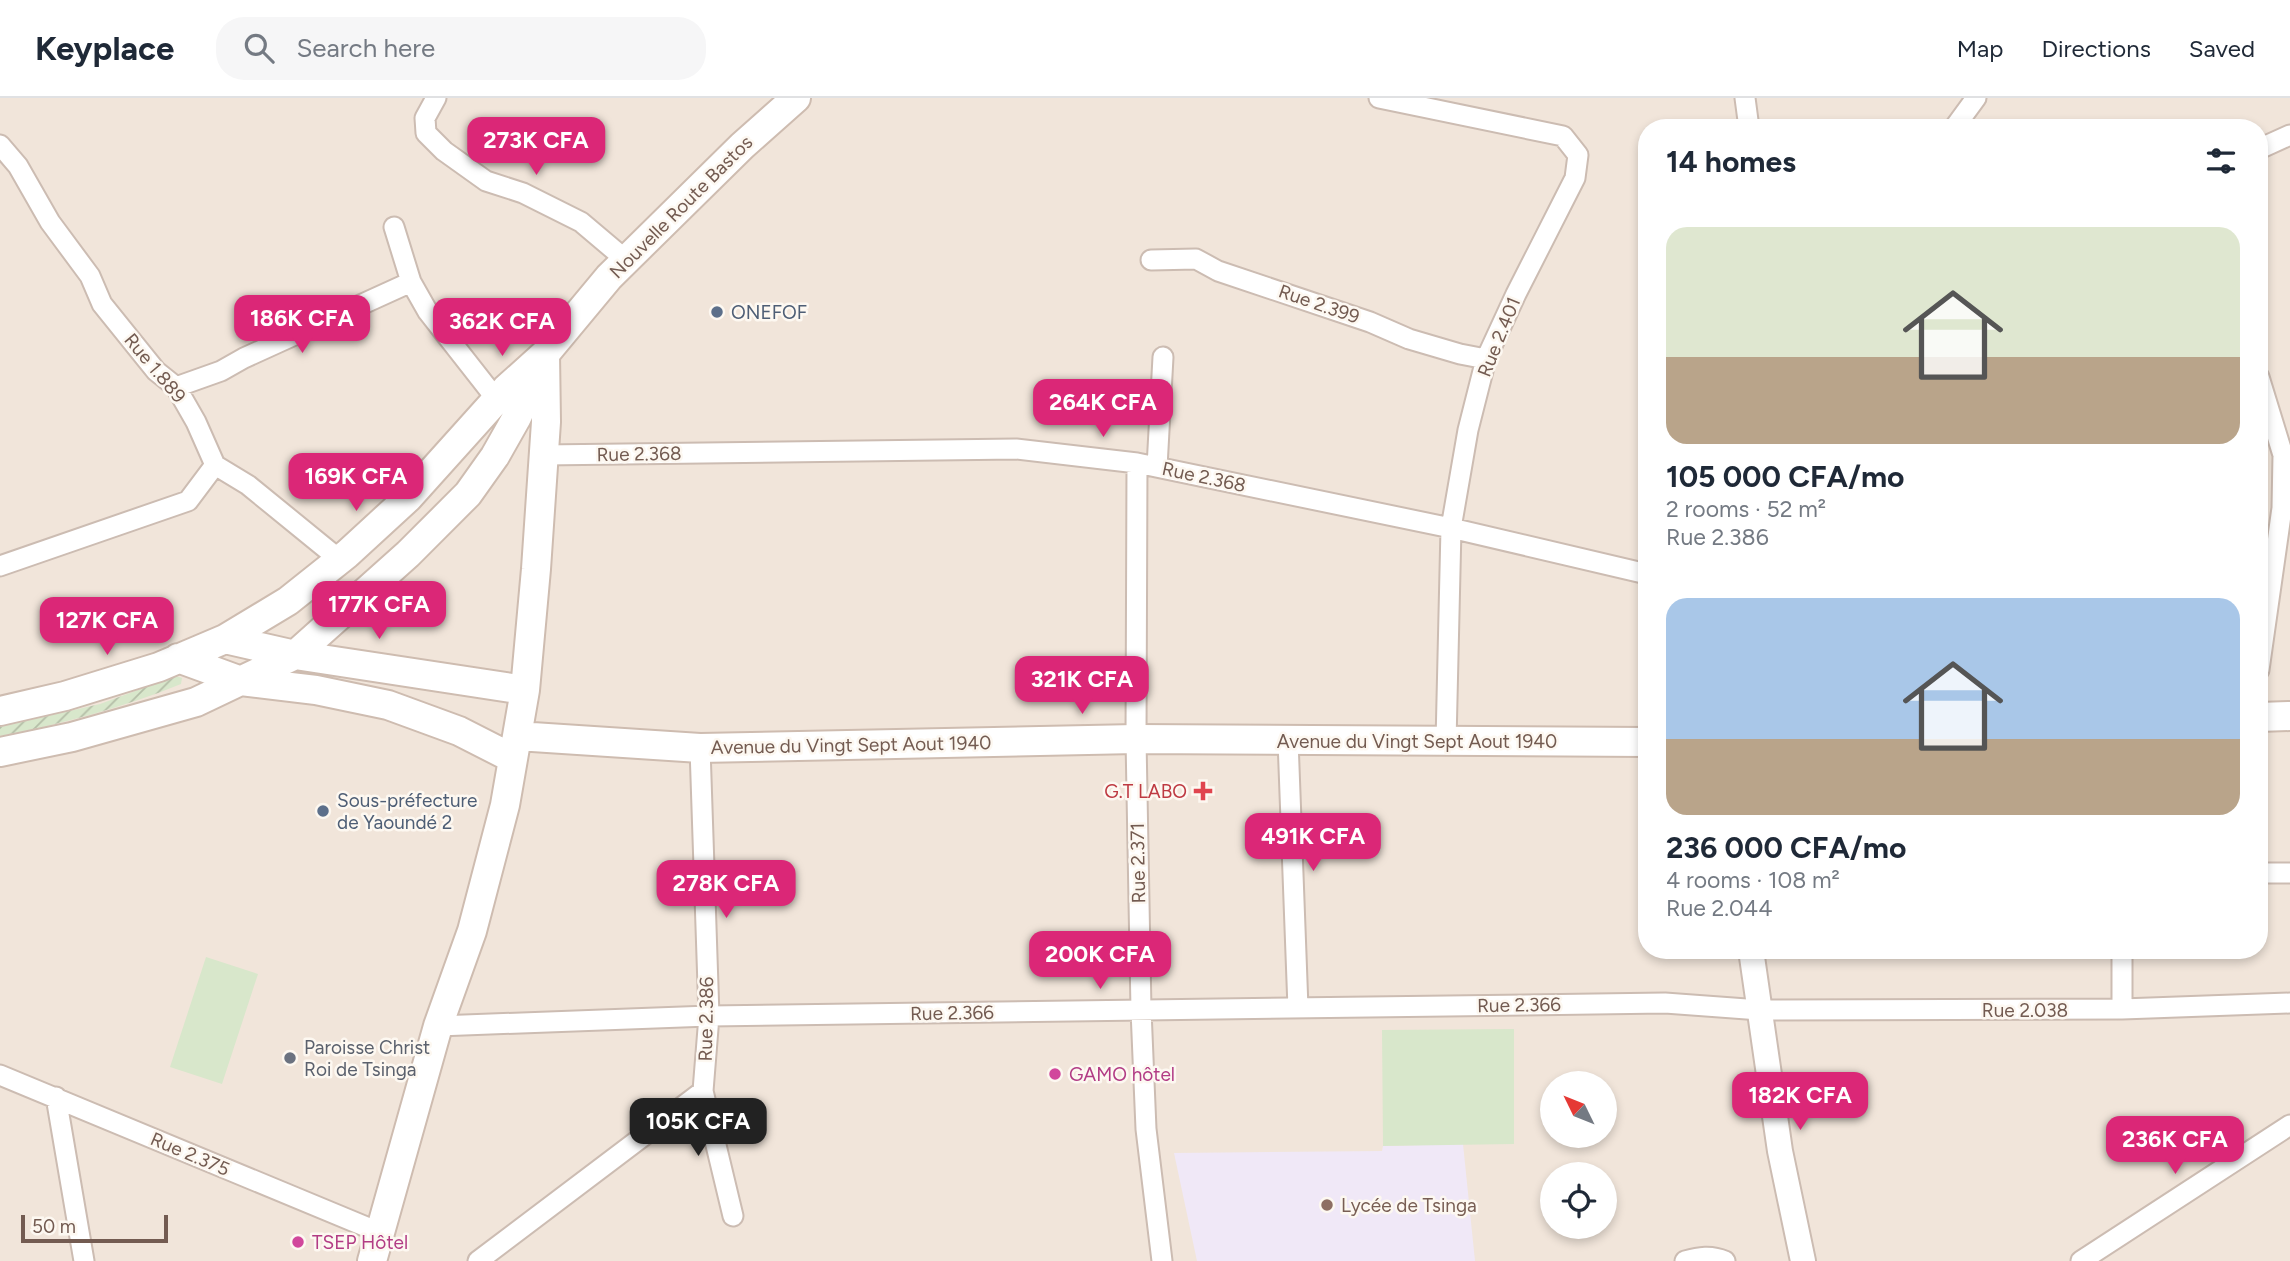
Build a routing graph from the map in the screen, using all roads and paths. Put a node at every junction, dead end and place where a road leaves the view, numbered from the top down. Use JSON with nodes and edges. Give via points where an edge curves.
{"nodes":[{"id":1,"x":436,"y":98,"type":"edge"},
{"id":2,"x":1379,"y":98,"type":"edge"},
{"id":3,"x":1745,"y":98,"type":"edge"},
{"id":4,"x":1976,"y":98,"type":"edge"},
{"id":5,"x":783,"y":102,"type":"edge"},
{"id":6,"x":1748,"y":119,"type":"edge"},
{"id":7,"x":1961,"y":119,"type":"edge"},
{"id":8,"x":2290,"y":135,"type":"edge"},
{"id":9,"x":0,"y":145,"type":"edge"},
{"id":10,"x":2268,"y":145,"type":"edge"},
{"id":11,"x":394,"y":227,"type":"dead end"},
{"id":12,"x":626,"y":260,"type":"junction"},
{"id":13,"x":1150,"y":260,"type":"dead end"},
{"id":14,"x":411,"y":282,"type":"junction"},
{"id":15,"x":545,"y":354,"type":"junction"},
{"id":16,"x":1163,"y":357,"type":"dead end"},
{"id":17,"x":1486,"y":359,"type":"junction"},
{"id":18,"x":176,"y":387,"type":"junction"},
{"id":19,"x":497,"y":400,"type":"junction"},
{"id":20,"x":2268,"y":403,"type":"edge"},
{"id":21,"x":2286,"y":454,"type":"edge"},
{"id":22,"x":543,"y":455,"type":"junction"},
{"id":23,"x":1137,"y":463,"type":"junction"},
{"id":24,"x":215,"y":465,"type":"junction"},
{"id":25,"x":1157,"y":467,"type":"junction"},
{"id":26,"x":1451,"y":528,"type":"junction"},
{"id":27,"x":340,"y":559,"type":"junction"},
{"id":28,"x":1,"y":566,"type":"edge"},
{"id":29,"x":2268,"y":566,"type":"edge"},
{"id":30,"x":1638,"y":572,"type":"edge"},
{"id":31,"x":225,"y":639,"type":"junction"},
{"id":32,"x":295,"y":654,"type":"junction"},
{"id":33,"x":178,"y":657,"type":"junction"},
{"id":34,"x":241,"y":681,"type":"junction"},
{"id":35,"x":525,"y":690,"type":"junction"},
{"id":36,"x":0,"y":710,"type":"edge"},
{"id":37,"x":2290,"y":716,"type":"edge"},
{"id":38,"x":2268,"y":717,"type":"edge"},
{"id":39,"x":1136,"y":739,"type":"junction"},
{"id":40,"x":1288,"y":740,"type":"junction"},
{"id":41,"x":1446,"y":742,"type":"junction"},
{"id":42,"x":1638,"y":742,"type":"edge"},
{"id":43,"x":514,"y":747,"type":"junction"},
{"id":44,"x":700,"y":748,"type":"junction"},
{"id":45,"x":0,"y":752,"type":"edge"},
{"id":46,"x":2268,"y":873,"type":"edge"},
{"id":47,"x":2290,"y":873,"type":"edge"},
{"id":48,"x":1752,"y":959,"type":"edge"},
{"id":49,"x":2122,"y":959,"type":"edge"},
{"id":50,"x":2290,"y":1003,"type":"edge"},
{"id":51,"x":1298,"y":1008,"type":"junction"},
{"id":52,"x":2123,"y":1009,"type":"junction"},
{"id":53,"x":1141,"y":1010,"type":"junction"},
{"id":54,"x":1760,"y":1010,"type":"junction"},
{"id":55,"x":709,"y":1016,"type":"junction"},
{"id":56,"x":438,"y":1026,"type":"junction"},
{"id":57,"x":0,"y":1075,"type":"edge"},
{"id":58,"x":703,"y":1091,"type":"junction"},
{"id":59,"x":56,"y":1097,"type":"junction"},
{"id":60,"x":2290,"y":1125,"type":"edge"},
{"id":61,"x":733,"y":1216,"type":"dead end"},
{"id":62,"x":381,"y":1233,"type":"junction"},
{"id":63,"x":84,"y":1261,"type":"edge"},
{"id":64,"x":372,"y":1261,"type":"edge"},
{"id":65,"x":478,"y":1261,"type":"edge"},
{"id":66,"x":1162,"y":1261,"type":"edge"},
{"id":67,"x":1685,"y":1261,"type":"edge"},
{"id":68,"x":1725,"y":1261,"type":"edge"},
{"id":69,"x":1803,"y":1261,"type":"edge"},
{"id":70,"x":2081,"y":1261,"type":"edge"}],
"edges":[{"from":1,"to":12,"type":"street","via":[[425,118],[426,133],[444,151],[486,181],[523,193],[581,222]]},
{"from":2,"to":17,"type":"street","name":"Rue 2.401","via":[[1563,136],[1578,155],[1575,178]]},
{"from":3,"to":6,"type":"street"},
{"from":4,"to":7,"type":"street"},
{"from":5,"to":12,"type":"main road","name":"Nouvelle Route Bastos"},
{"from":8,"to":10,"type":"street"},
{"from":9,"to":18,"type":"street","name":"Rue 1.889","via":[[90,276],[102,304],[156,372]]},
{"from":11,"to":14,"type":"street"},
{"from":12,"to":15,"type":"main road","name":"Nouvelle Route Bastos"},
{"from":13,"to":17,"type":"street","name":"Rue 2.399","via":[[1196,259],[1409,339]]},
{"from":14,"to":18,"type":"street","via":[[221,371]]},
{"from":14,"to":19,"type":"street","via":[[447,339]]},
{"from":15,"to":19,"type":"main road"},
{"from":15,"to":22,"type":"main road"},
{"from":15,"to":32,"type":"main road","via":[[495,456],[468,494]]},
{"from":16,"to":25,"type":"street"},
{"from":17,"to":26,"type":"street","name":"Rue 2.401"},
{"from":18,"to":24,"type":"street","name":"Rue 1.889"},
{"from":19,"to":27,"type":"main road","via":[[408,498]]},
{"from":20,"to":21,"type":"street"},
{"from":21,"to":29,"type":"street","via":[[2283,508]]},
{"from":22,"to":23,"type":"street","name":"Rue 2.368","via":[[1016,449]]},
{"from":22,"to":35,"type":"main road"},
{"from":23,"to":25,"type":"street","name":"Rue 2.368"},
{"from":23,"to":39,"type":"street","name":"Rue 2.371"},
{"from":24,"to":27,"type":"street","via":[[248,485]]},
{"from":24,"to":28,"type":"street","via":[[188,501]]},
{"from":25,"to":26,"type":"street","name":"Rue 2.368"},
{"from":26,"to":30,"type":"street","name":"Rue 2.368"},
{"from":26,"to":41,"type":"street","name":"Rue 2.401"},
{"from":27,"to":31,"type":"main road","via":[[288,601]]},
{"from":31,"to":32,"type":"main road"},
{"from":31,"to":33,"type":"main road"},
{"from":32,"to":34,"type":"main road"},
{"from":32,"to":35,"type":"main road"},
{"from":33,"to":34,"type":"main road"},
{"from":33,"to":36,"type":"main road","via":[[65,696]]},
{"from":34,"to":43,"type":"main road","via":[[388,705]]},
{"from":34,"to":45,"type":"main road","via":[[196,702]]},
{"from":35,"to":43,"type":"main road"},
{"from":37,"to":38,"type":"main road"},
{"from":39,"to":40,"type":"main road","name":"Avenue du Vingt Sept Aout 1940"},
{"from":39,"to":44,"type":"main road","name":"Avenue du Vingt Sept Aout 1940"},
{"from":39,"to":53,"type":"street","name":"Rue 2.371"},
{"from":40,"to":41,"type":"main road","name":"Avenue du Vingt Sept Aout 1940"},
{"from":40,"to":51,"type":"street"},
{"from":41,"to":42,"type":"main road","name":"Avenue du Vingt Sept Aout 1940"},
{"from":43,"to":44,"type":"main road","name":"Avenue du Vingt Sept Aout 1940"},
{"from":43,"to":56,"type":"main road","via":[[505,806],[472,931]]},
{"from":44,"to":55,"type":"street","name":"Rue 2.386"},
{"from":46,"to":47,"type":"street"},
{"from":48,"to":54,"type":"street"},
{"from":49,"to":52,"type":"street"},
{"from":50,"to":52,"type":"street","name":"Rue 2.038"},
{"from":51,"to":53,"type":"street","name":"Rue 2.366"},
{"from":51,"to":54,"type":"street","name":"Rue 2.366","via":[[1665,1003]]},
{"from":52,"to":54,"type":"street","name":"Rue 2.038"},
{"from":53,"to":55,"type":"street","name":"Rue 2.366"},
{"from":53,"to":66,"type":"street","name":"Rue 2.371","via":[[1146,1129]]},
{"from":54,"to":69,"type":"street","via":[[1780,1151]]},
{"from":55,"to":56,"type":"street","name":"Rue 2.366"},
{"from":55,"to":58,"type":"street","name":"Rue 2.386"},
{"from":56,"to":62,"type":"main road"},
{"from":57,"to":59,"type":"street","name":"Rue 2.375"},
{"from":58,"to":61,"type":"street","name":"Rue 2.386"},
{"from":58,"to":65,"type":"street"},
{"from":59,"to":62,"type":"street","name":"Rue 2.375"},
{"from":59,"to":63,"type":"street"},
{"from":60,"to":70,"type":"street"},
{"from":62,"to":64,"type":"main road"},
{"from":67,"to":68,"type":"street","via":[[1716,1257]]}]}
